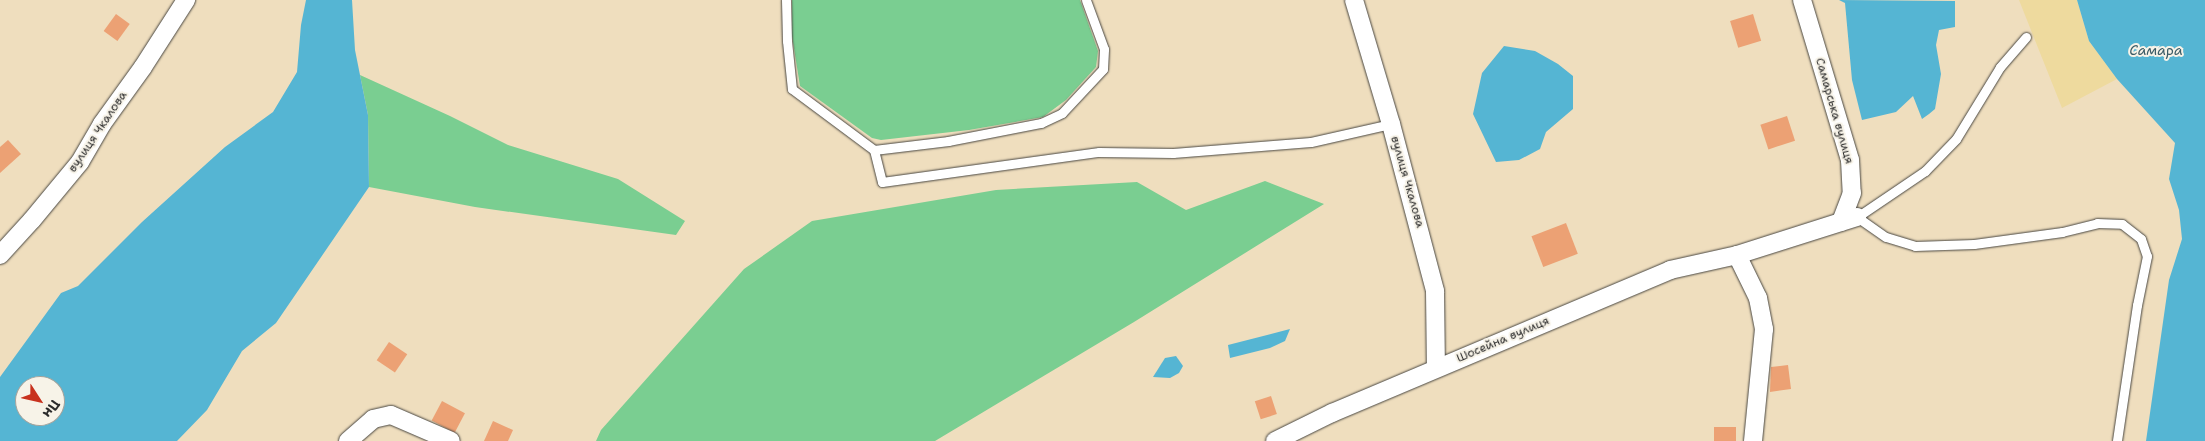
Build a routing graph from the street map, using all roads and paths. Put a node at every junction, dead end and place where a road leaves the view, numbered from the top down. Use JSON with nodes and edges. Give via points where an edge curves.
{"nodes":[{"id":1,"x":186,"y":0,"type":"edge"},
{"id":2,"x":786,"y":0,"type":"edge"},
{"id":3,"x":1086,"y":0,"type":"edge"},
{"id":4,"x":1354,"y":0,"type":"edge"},
{"id":5,"x":1802,"y":0,"type":"edge"},
{"id":6,"x":2026,"y":37,"type":"dead end"},
{"id":7,"x":1391,"y":124,"type":"junction"},
{"id":8,"x":874,"y":150,"type":"junction"},
{"id":9,"x":1849,"y":219,"type":"junction"},
{"id":10,"x":0,"y":255,"type":"edge"},
{"id":11,"x":1737,"y":255,"type":"junction"},
{"id":12,"x":1436,"y":368,"type":"junction"},
{"id":13,"x":348,"y":441,"type":"edge"},
{"id":14,"x":451,"y":441,"type":"edge"},
{"id":15,"x":1275,"y":441,"type":"edge"},
{"id":16,"x":1753,"y":441,"type":"edge"},
{"id":17,"x":2117,"y":441,"type":"edge"}],
"edges":[{"from":1,"to":10,"type":"street","name":"вулиця Чкалова","via":[[80,162]]},
{"from":2,"to":8,"type":"lane","via":[[786,41],[792,89]]},
{"from":3,"to":8,"type":"lane","via":[[1104,49],[1103,69],[1062,113],[1041,123],[948,141]]},
{"from":4,"to":7,"type":"street","name":"вулиця Чкалова"},
{"from":5,"to":9,"type":"street","name":"Самарська вулиця","via":[[1850,160],[1852,193]]},
{"from":6,"to":9,"type":"lane","via":[[2000,68],[1956,139],[1924,171]]},
{"from":7,"to":8,"type":"lane","via":[[1311,142],[1173,152],[1099,152],[882,182]]},
{"from":7,"to":12,"type":"street","name":"вулиця Чкалова","via":[[1435,291]]},
{"from":9,"to":11,"type":"street","name":"Шосейна вулиця"},
{"from":9,"to":17,"type":"lane","via":[[1886,237],[1915,246],[1984,242],[2062,232],[2097,223],[2122,224],[2141,239],[2147,256],[2136,305]]},
{"from":11,"to":12,"type":"street","name":"Шосейна вулиця","via":[[1670,270]]},
{"from":11,"to":16,"type":"street","via":[[1758,298],[1764,329]]},
{"from":12,"to":15,"type":"street","name":"Шосейна вулиця"},
{"from":13,"to":14,"type":"street","via":[[373,419],[390,415]]}]}
